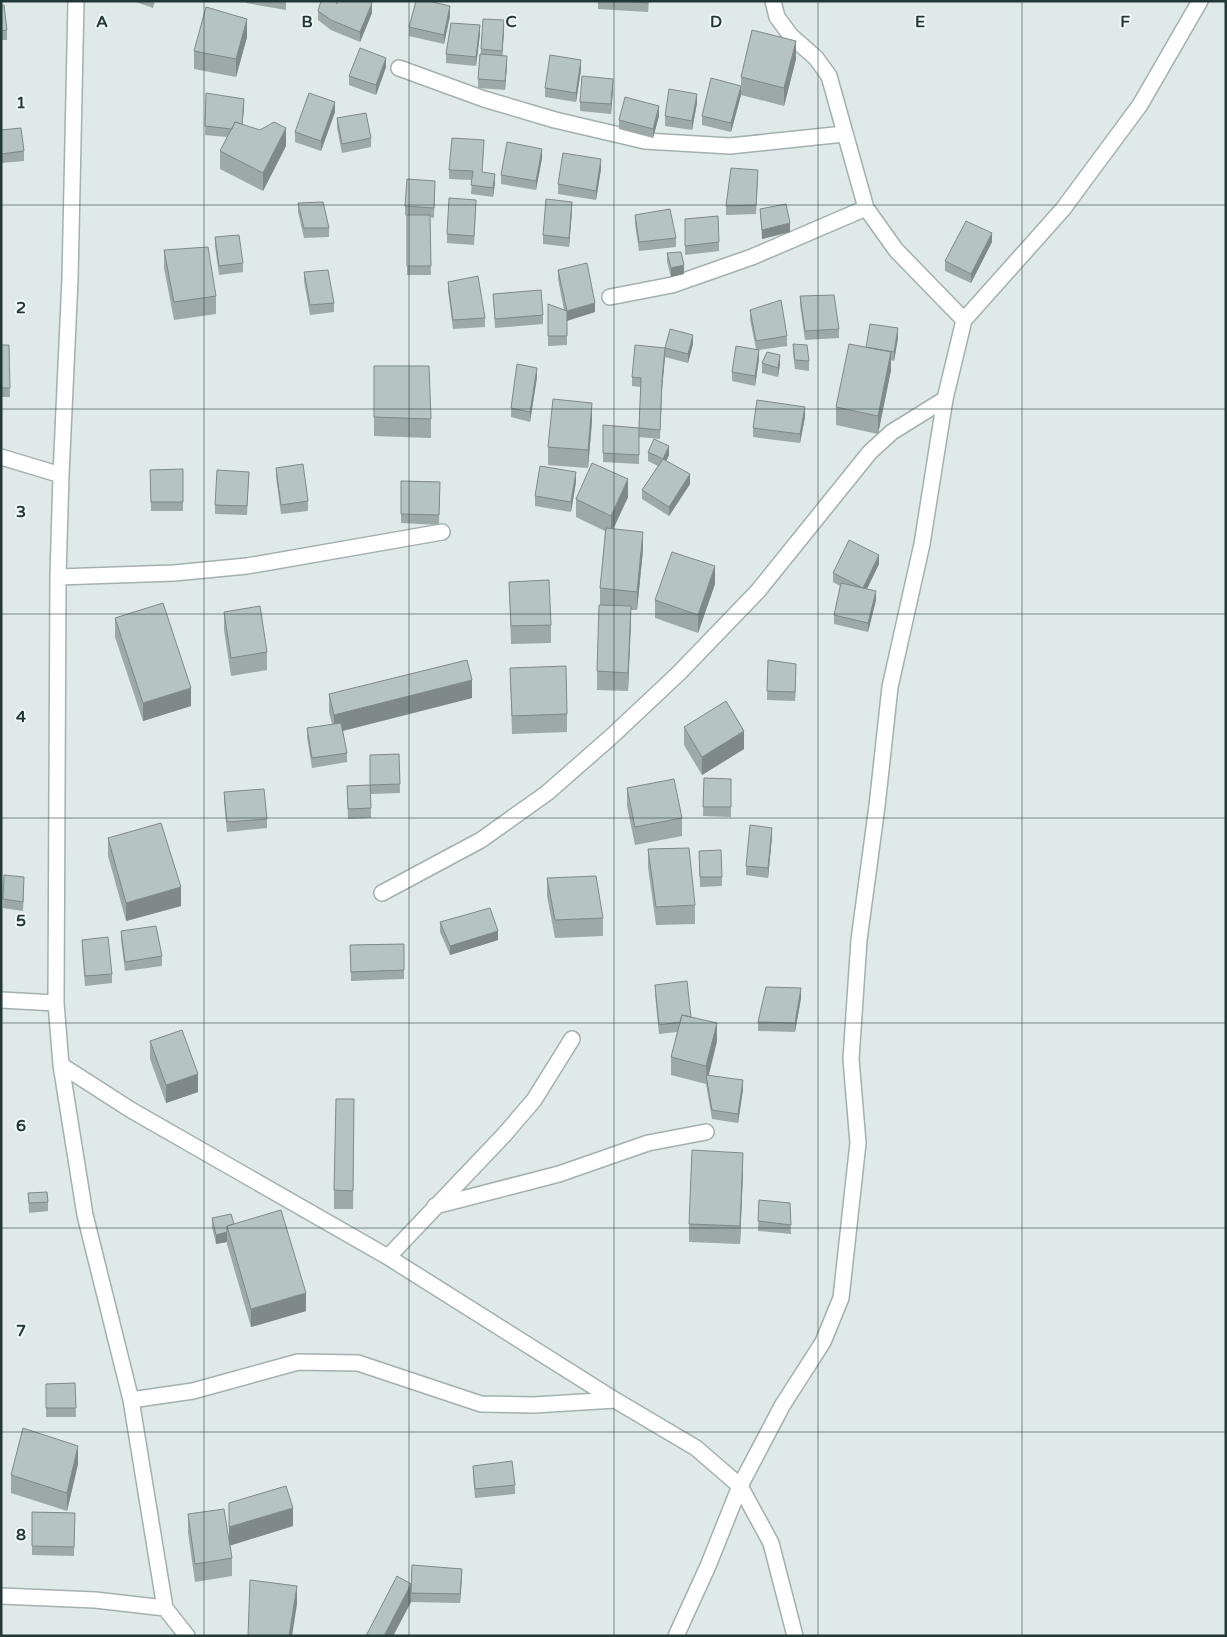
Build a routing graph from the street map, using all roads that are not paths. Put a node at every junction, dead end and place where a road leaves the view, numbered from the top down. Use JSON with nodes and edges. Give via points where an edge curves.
{"nodes":[{"id":1,"x":76,"y":1,"type":"edge"},
{"id":2,"x":773,"y":1,"type":"edge"},
{"id":3,"x":1200,"y":1,"type":"edge"},
{"id":4,"x":399,"y":68,"type":"dead end"},
{"id":5,"x":844,"y":134,"type":"junction"},
{"id":6,"x":866,"y":208,"type":"junction"},
{"id":7,"x":610,"y":297,"type":"dead end"},
{"id":8,"x":964,"y":320,"type":"junction"},
{"id":9,"x":945,"y":399,"type":"junction"},
{"id":10,"x":1,"y":457,"type":"edge"},
{"id":11,"x":61,"y":475,"type":"junction"},
{"id":12,"x":442,"y":532,"type":"dead end"},
{"id":13,"x":58,"y":577,"type":"junction"},
{"id":14,"x":382,"y":893,"type":"dead end"},
{"id":15,"x":1,"y":1000,"type":"edge"},
{"id":16,"x":56,"y":1003,"type":"junction"},
{"id":17,"x":572,"y":1039,"type":"dead end"},
{"id":18,"x":61,"y":1065,"type":"junction"},
{"id":19,"x":706,"y":1132,"type":"dead end"},
{"id":20,"x":434,"y":1207,"type":"junction"},
{"id":21,"x":388,"y":1257,"type":"junction"},
{"id":22,"x":131,"y":1400,"type":"junction"},
{"id":23,"x":615,"y":1400,"type":"junction"},
{"id":24,"x":740,"y":1486,"type":"junction"},
{"id":25,"x":1,"y":1596,"type":"edge"},
{"id":26,"x":165,"y":1608,"type":"junction"},
{"id":27,"x":188,"y":1636,"type":"edge"},
{"id":28,"x":676,"y":1636,"type":"edge"},
{"id":29,"x":795,"y":1636,"type":"edge"}],
"edges":[{"from":1,"to":11,"type":"street","via":[[70,279]]},
{"from":2,"to":5,"type":"street","via":[[777,16],[829,76]]},
{"from":3,"to":8,"type":"street","via":[[1140,105],[1075,193]]},
{"from":4,"to":5,"type":"street","via":[[484,100],[645,141],[730,146]]},
{"from":5,"to":6,"type":"street"},
{"from":6,"to":7,"type":"street","via":[[708,273],[672,285]]},
{"from":6,"to":8,"type":"street","via":[[896,250]]},
{"from":8,"to":9,"type":"street"},
{"from":9,"to":14,"type":"street","via":[[892,432],[870,452],[758,591],[679,674],[555,787],[481,840]]},
{"from":9,"to":24,"type":"street","via":[[922,544],[890,687],[859,940],[851,1059],[858,1143],[841,1298],[823,1342],[782,1406]]},
{"from":10,"to":11,"type":"street"},
{"from":11,"to":13,"type":"street"},
{"from":12,"to":13,"type":"street","via":[[247,566],[174,573]]},
{"from":13,"to":16,"type":"street"},
{"from":15,"to":16,"type":"street"},
{"from":16,"to":18,"type":"street"},
{"from":17,"to":20,"type":"street","via":[[534,1100],[504,1136]]},
{"from":18,"to":21,"type":"street","via":[[131,1110]]},
{"from":18,"to":22,"type":"street","via":[[85,1216]]},
{"from":19,"to":20,"type":"street","via":[[648,1143],[559,1174]]},
{"from":20,"to":21,"type":"street"},
{"from":21,"to":23,"type":"street"},
{"from":22,"to":23,"type":"street","via":[[193,1391],[298,1362],[358,1363],[481,1404],[534,1405]]},
{"from":22,"to":26,"type":"street"},
{"from":23,"to":24,"type":"street","via":[[696,1448]]},
{"from":24,"to":28,"type":"street"},
{"from":24,"to":29,"type":"street","via":[[771,1543]]},
{"from":25,"to":26,"type":"street","via":[[95,1600]]},
{"from":26,"to":27,"type":"street"}]}
